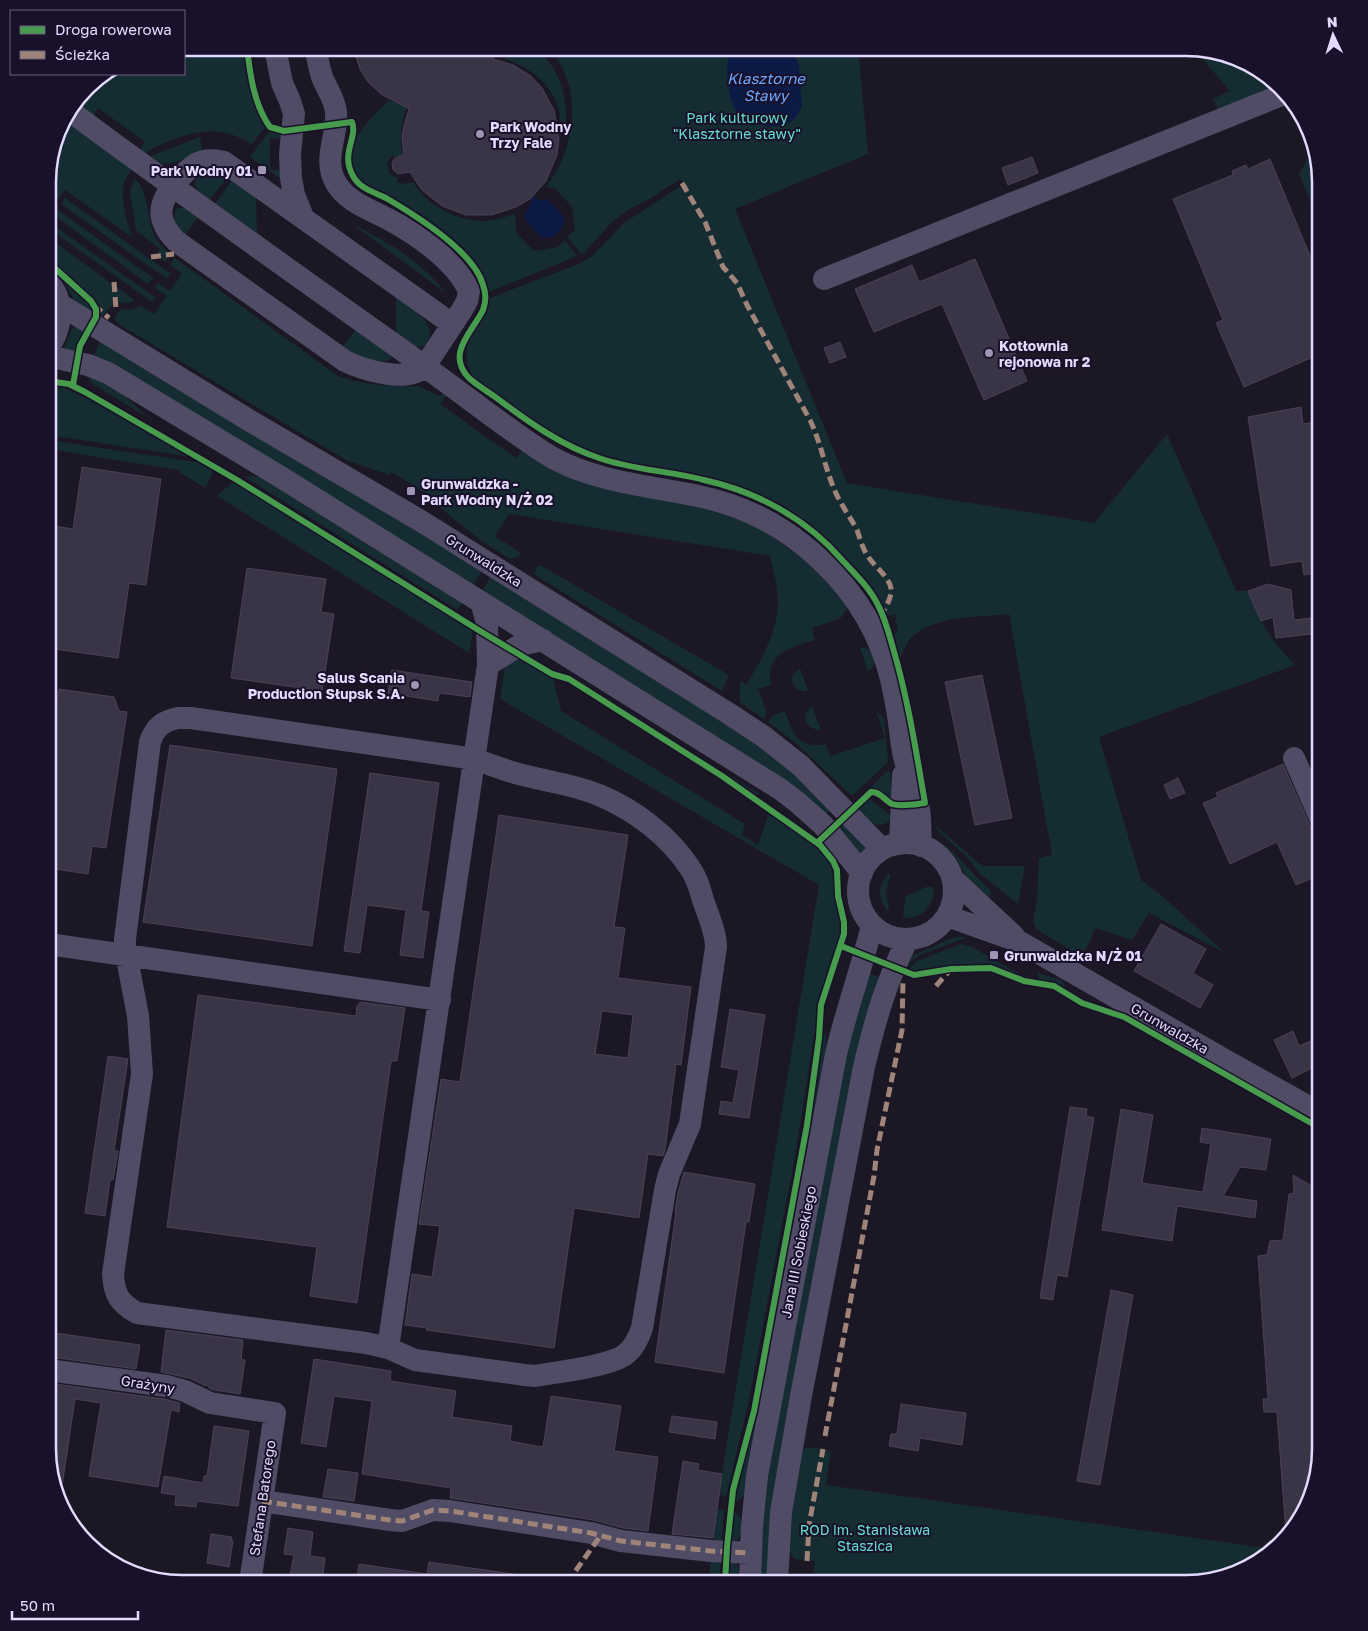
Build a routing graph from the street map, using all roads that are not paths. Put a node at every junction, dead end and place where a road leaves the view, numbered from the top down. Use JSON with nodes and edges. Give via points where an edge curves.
{"nodes":[{"id":1,"x":277,"y":57,"type":"edge"},
{"id":2,"x":318,"y":57,"type":"edge"},
{"id":3,"x":1278,"y":96,"type":"edge"},
{"id":4,"x":75,"y":115,"type":"edge"},
{"id":5,"x":172,"y":186,"type":"junction"},
{"id":6,"x":303,"y":217,"type":"junction"},
{"id":7,"x":824,"y":279,"type":"dead end"},
{"id":8,"x":57,"y":299,"type":"edge"},
{"id":9,"x":59,"y":304,"type":"junction"},
{"id":10,"x":452,"y":324,"type":"junction"},
{"id":11,"x":57,"y":332,"type":"edge"},
{"id":12,"x":57,"y":358,"type":"edge"},
{"id":13,"x":425,"y":366,"type":"junction"},
{"id":14,"x":481,"y":602,"type":"junction"},
{"id":15,"x":543,"y":640,"type":"junction"},
{"id":16,"x":488,"y":665,"type":"junction"},
{"id":17,"x":1294,"y":758,"type":"dead end"},
{"id":18,"x":475,"y":759,"type":"junction"},
{"id":19,"x":1312,"y":800,"type":"edge"},
{"id":20,"x":901,"y":846,"type":"junction"},
{"id":21,"x":862,"y":873,"type":"junction"},
{"id":22,"x":952,"y":879,"type":"junction"},
{"id":23,"x":947,"y":916,"type":"junction"},
{"id":24,"x":872,"y":925,"type":"junction"},
{"id":25,"x":908,"y":939,"type":"junction"},
{"id":26,"x":1020,"y":942,"type":"junction"},
{"id":27,"x":56,"y":945,"type":"edge"},
{"id":28,"x":126,"y":955,"type":"junction"},
{"id":29,"x":440,"y":1000,"type":"junction"},
{"id":30,"x":1312,"y":1109,"type":"edge"},
{"id":31,"x":388,"y":1348,"type":"junction"},
{"id":32,"x":56,"y":1371,"type":"edge"},
{"id":33,"x":275,"y":1413,"type":"joint"},
{"id":34,"x":262,"y":1502,"type":"junction"},
{"id":35,"x":750,"y":1553,"type":"junction"},
{"id":36,"x":251,"y":1575,"type":"edge"},
{"id":37,"x":750,"y":1575,"type":"edge"},
{"id":38,"x":778,"y":1575,"type":"edge"}],
"edges":[{"from":1,"to":6,"type":"street","via":[[294,114],[291,178]]},
{"from":2,"to":10,"type":"street","via":[[336,110],[330,159],[334,180],[350,200],[411,232],[460,275],[469,296]]},
{"from":3,"to":7,"type":"street"},
{"from":4,"to":5,"type":"street"},
{"from":5,"to":6,"type":"street","via":[[190,167],[203,161],[217,160],[230,165]]},
{"from":5,"to":13,"type":"street"},
{"from":5,"to":13,"type":"street","via":[[161,212],[165,227],[176,241],[354,365],[380,373],[411,373]]},
{"from":6,"to":10,"type":"street"},
{"from":8,"to":9,"type":"street"},
{"from":9,"to":11,"type":"street"},
{"from":9,"to":20,"type":"street","name":"Grunwaldzka","via":[[421,520],[728,712],[764,736]]},
{"from":10,"to":13,"type":"street"},
{"from":12,"to":14,"type":"street","via":[[108,373]]},
{"from":13,"to":20,"type":"street","via":[[529,443],[566,464],[607,478],[736,506],[765,519],[812,552],[861,607],[887,661],[904,754]]},
{"from":14,"to":15,"type":"street"},
{"from":14,"to":16,"type":"street","via":[[487,623]]},
{"from":15,"to":16,"type":"street","via":[[520,645]]},
{"from":15,"to":21,"type":"street","via":[[798,802],[830,832]]},
{"from":16,"to":18,"type":"street"},
{"from":17,"to":19,"type":"street"},
{"from":18,"to":28,"type":"street","via":[[191,718],[176,718],[160,724],[150,742],[125,939]]},
{"from":18,"to":29,"type":"street"},
{"from":18,"to":31,"type":"street","via":[[584,790],[621,806],[659,833],[690,868],[716,942],[690,1124],[665,1190],[642,1328],[633,1347],[624,1356],[601,1364],[535,1376],[414,1360]]},
{"from":20,"to":21,"type":"street","via":[[870,860]]},
{"from":20,"to":22,"type":"street","via":[[932,851],[941,858]]},
{"from":21,"to":24,"type":"street","via":[[858,886],[859,900],[863,914]]},
{"from":22,"to":23,"type":"street","via":[[953,898]]},
{"from":22,"to":26,"type":"street","name":"Grunwaldzka"},
{"from":23,"to":25,"type":"street","via":[[923,936]]},
{"from":23,"to":26,"type":"street","name":"Grunwaldzka"},
{"from":24,"to":25,"type":"street","via":[[894,938]]},
{"from":24,"to":35,"type":"street","name":"Jana III Sobieskiego","via":[[832,1072],[757,1476]]},
{"from":25,"to":38,"type":"street","via":[[893,968],[877,1013],[864,1067],[801,1396],[782,1512]]},
{"from":26,"to":30,"type":"street","name":"Grunwaldzka"},
{"from":27,"to":28,"type":"street"},
{"from":28,"to":29,"type":"street"},
{"from":28,"to":31,"type":"street","via":[[138,1016],[142,1074],[114,1274],[115,1288],[123,1304],[137,1313]]},
{"from":29,"to":31,"type":"street"},
{"from":32,"to":33,"type":"street","name":"Grażyny","via":[[167,1386],[210,1404]]},
{"from":33,"to":34,"type":"street","name":"Stefana Batorego"},
{"from":34,"to":35,"type":"street","via":[[402,1521],[433,1510],[450,1511],[591,1533],[621,1541]]},
{"from":34,"to":36,"type":"street","name":"Stefana Batorego"},
{"from":35,"to":37,"type":"street","name":"Jana III Sobieskiego"}]}
